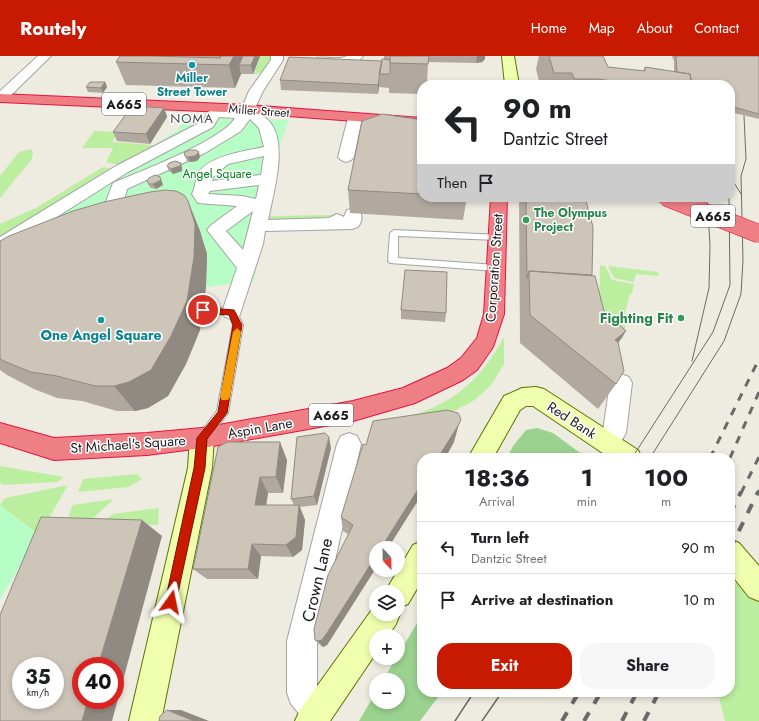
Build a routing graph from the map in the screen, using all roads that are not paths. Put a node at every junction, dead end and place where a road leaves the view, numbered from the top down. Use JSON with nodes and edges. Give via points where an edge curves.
{"nodes":[{"id":1,"x":45,"y":56,"type":"edge"},
{"id":2,"x":357,"y":56,"type":"edge"},
{"id":3,"x":508,"y":56,"type":"edge"},
{"id":4,"x":279,"y":58,"type":"edge"},
{"id":5,"x":307,"y":60,"type":"edge"},
{"id":6,"x":511,"y":80,"type":"edge"},
{"id":7,"x":0,"y":98,"type":"edge"},
{"id":8,"x":250,"y":111,"type":"junction"},
{"id":9,"x":355,"y":118,"type":"junction"},
{"id":10,"x":417,"y":122,"type":"edge"},
{"id":11,"x":190,"y":132,"type":"junction"},
{"id":12,"x":270,"y":149,"type":"junction"},
{"id":13,"x":200,"y":150,"type":"junction"},
{"id":14,"x":346,"y":157,"type":"dead end"},
{"id":15,"x":231,"y":159,"type":"junction"},
{"id":16,"x":268,"y":179,"type":"junction"},
{"id":17,"x":116,"y":185,"type":"junction"},
{"id":18,"x":204,"y":187,"type":"junction"},
{"id":19,"x":499,"y":202,"type":"edge"},
{"id":20,"x":679,"y":202,"type":"edge"},
{"id":21,"x":256,"y":204,"type":"junction"},
{"id":22,"x":99,"y":209,"type":"junction"},
{"id":23,"x":354,"y":214,"type":"edge"},
{"id":24,"x":46,"y":226,"type":"junction"},
{"id":25,"x":257,"y":226,"type":"junction"},
{"id":26,"x":759,"y":234,"type":"edge"},
{"id":27,"x":91,"y":235,"type":"edge"},
{"id":28,"x":497,"y":237,"type":"junction"},
{"id":29,"x":8,"y":246,"type":"edge"},
{"id":30,"x":246,"y":266,"type":"junction"},
{"id":31,"x":496,"y":268,"type":"junction"},
{"id":32,"x":203,"y":310,"type":"dead end"},
{"id":33,"x":232,"y":312,"type":"junction"},
{"id":34,"x":455,"y":374,"type":"joint"},
{"id":35,"x":621,"y":383,"type":"edge"},
{"id":36,"x":0,"y":433,"type":"edge"},
{"id":37,"x":202,"y":438,"type":"junction"},
{"id":38,"x":608,"y":443,"type":"junction"},
{"id":39,"x":349,"y":444,"type":"dead end"},
{"id":40,"x":483,"y":453,"type":"edge"},
{"id":41,"x":623,"y":453,"type":"edge"},
{"id":42,"x":735,"y":558,"type":"edge"},
{"id":43,"x":417,"y":562,"type":"edge"},
{"id":44,"x":403,"y":585,"type":"edge"},
{"id":45,"x":759,"y":587,"type":"edge"},
{"id":46,"x":381,"y":621,"type":"edge"},
{"id":47,"x":314,"y":717,"type":"edge"},
{"id":48,"x":145,"y":721,"type":"edge"}],
"edges":[{"from":1,"to":7,"type":"street"},
{"from":2,"to":5,"type":"street","via":[[345,62]]},
{"from":3,"to":6,"type":"street"},
{"from":4,"to":8,"type":"street","via":[[256,91]]},
{"from":7,"to":9,"type":"highway","name":"Miller Street","number":"A665","via":[[226,108]]},
{"from":8,"to":11,"type":"street","via":[[215,113],[208,124]]},
{"from":8,"to":12,"type":"street","via":[[266,127]]},
{"from":8,"to":15,"type":"street","via":[[236,128]]},
{"from":9,"to":10,"type":"highway","name":"Miller Street","number":"A665"},
{"from":9,"to":14,"type":"street"},
{"from":11,"to":13,"type":"street"},
{"from":11,"to":17,"type":"street","via":[[122,169]]},
{"from":12,"to":15,"type":"street"},
{"from":12,"to":15,"type":"street"},
{"from":12,"to":16,"type":"street"},
{"from":13,"to":15,"type":"street"},
{"from":13,"to":17,"type":"street"},
{"from":15,"to":16,"type":"street"},
{"from":15,"to":18,"type":"street"},
{"from":15,"to":18,"type":"street","via":[[225,171],[212,169],[205,176]]},
{"from":16,"to":21,"type":"street"},
{"from":17,"to":22,"type":"street"},
{"from":17,"to":24,"type":"street"},
{"from":18,"to":21,"type":"street","via":[[200,194],[204,199]]},
{"from":19,"to":28,"type":"highway","name":"Corporation Street","number":"A665"},
{"from":20,"to":26,"type":"highway","number":"A665","bridge":true},
{"from":21,"to":25,"type":"street"},
{"from":21,"to":30,"type":"street","via":[[216,230]]},
{"from":22,"to":24,"type":"street"},
{"from":22,"to":27,"type":"street","via":[[109,225]]},
{"from":23,"to":25,"type":"street","via":[[352,223],[335,221]]},
{"from":24,"to":29,"type":"street"},
{"from":25,"to":30,"type":"street"},
{"from":28,"to":31,"type":"highway","name":"Corporation Street","number":"A665"},
{"from":28,"to":31,"type":"lane","via":[[394,233],[392,261]]},
{"from":30,"to":33,"type":"street"},
{"from":31,"to":34,"type":"highway","name":"Corporation Street","number":"A665","via":[[494,314],[490,332],[469,364]]},
{"from":32,"to":33,"type":"lane"},
{"from":33,"to":37,"type":"lane","via":[[238,325],[222,413]]},
{"from":34,"to":37,"type":"highway","name":"Aspin Lane","number":"A665","via":[[407,396],[353,411]]},
{"from":35,"to":38,"type":"street","via":[[614,433]]},
{"from":36,"to":37,"type":"highway","name":"St Michael's Square","number":"A665","via":[[54,449]]},
{"from":37,"to":48,"type":"street","via":[[200,468]]},
{"from":38,"to":40,"type":"street","name":"Red Bank","via":[[536,396],[522,397],[512,403]]},
{"from":38,"to":41,"type":"street","name":"Red Bank"},
{"from":39,"to":47,"type":"street","name":"Crown Lane","via":[[302,641],[302,693]]},
{"from":42,"to":45,"type":"street"},
{"from":43,"to":44,"type":"street"},
{"from":46,"to":47,"type":"street"}]}
